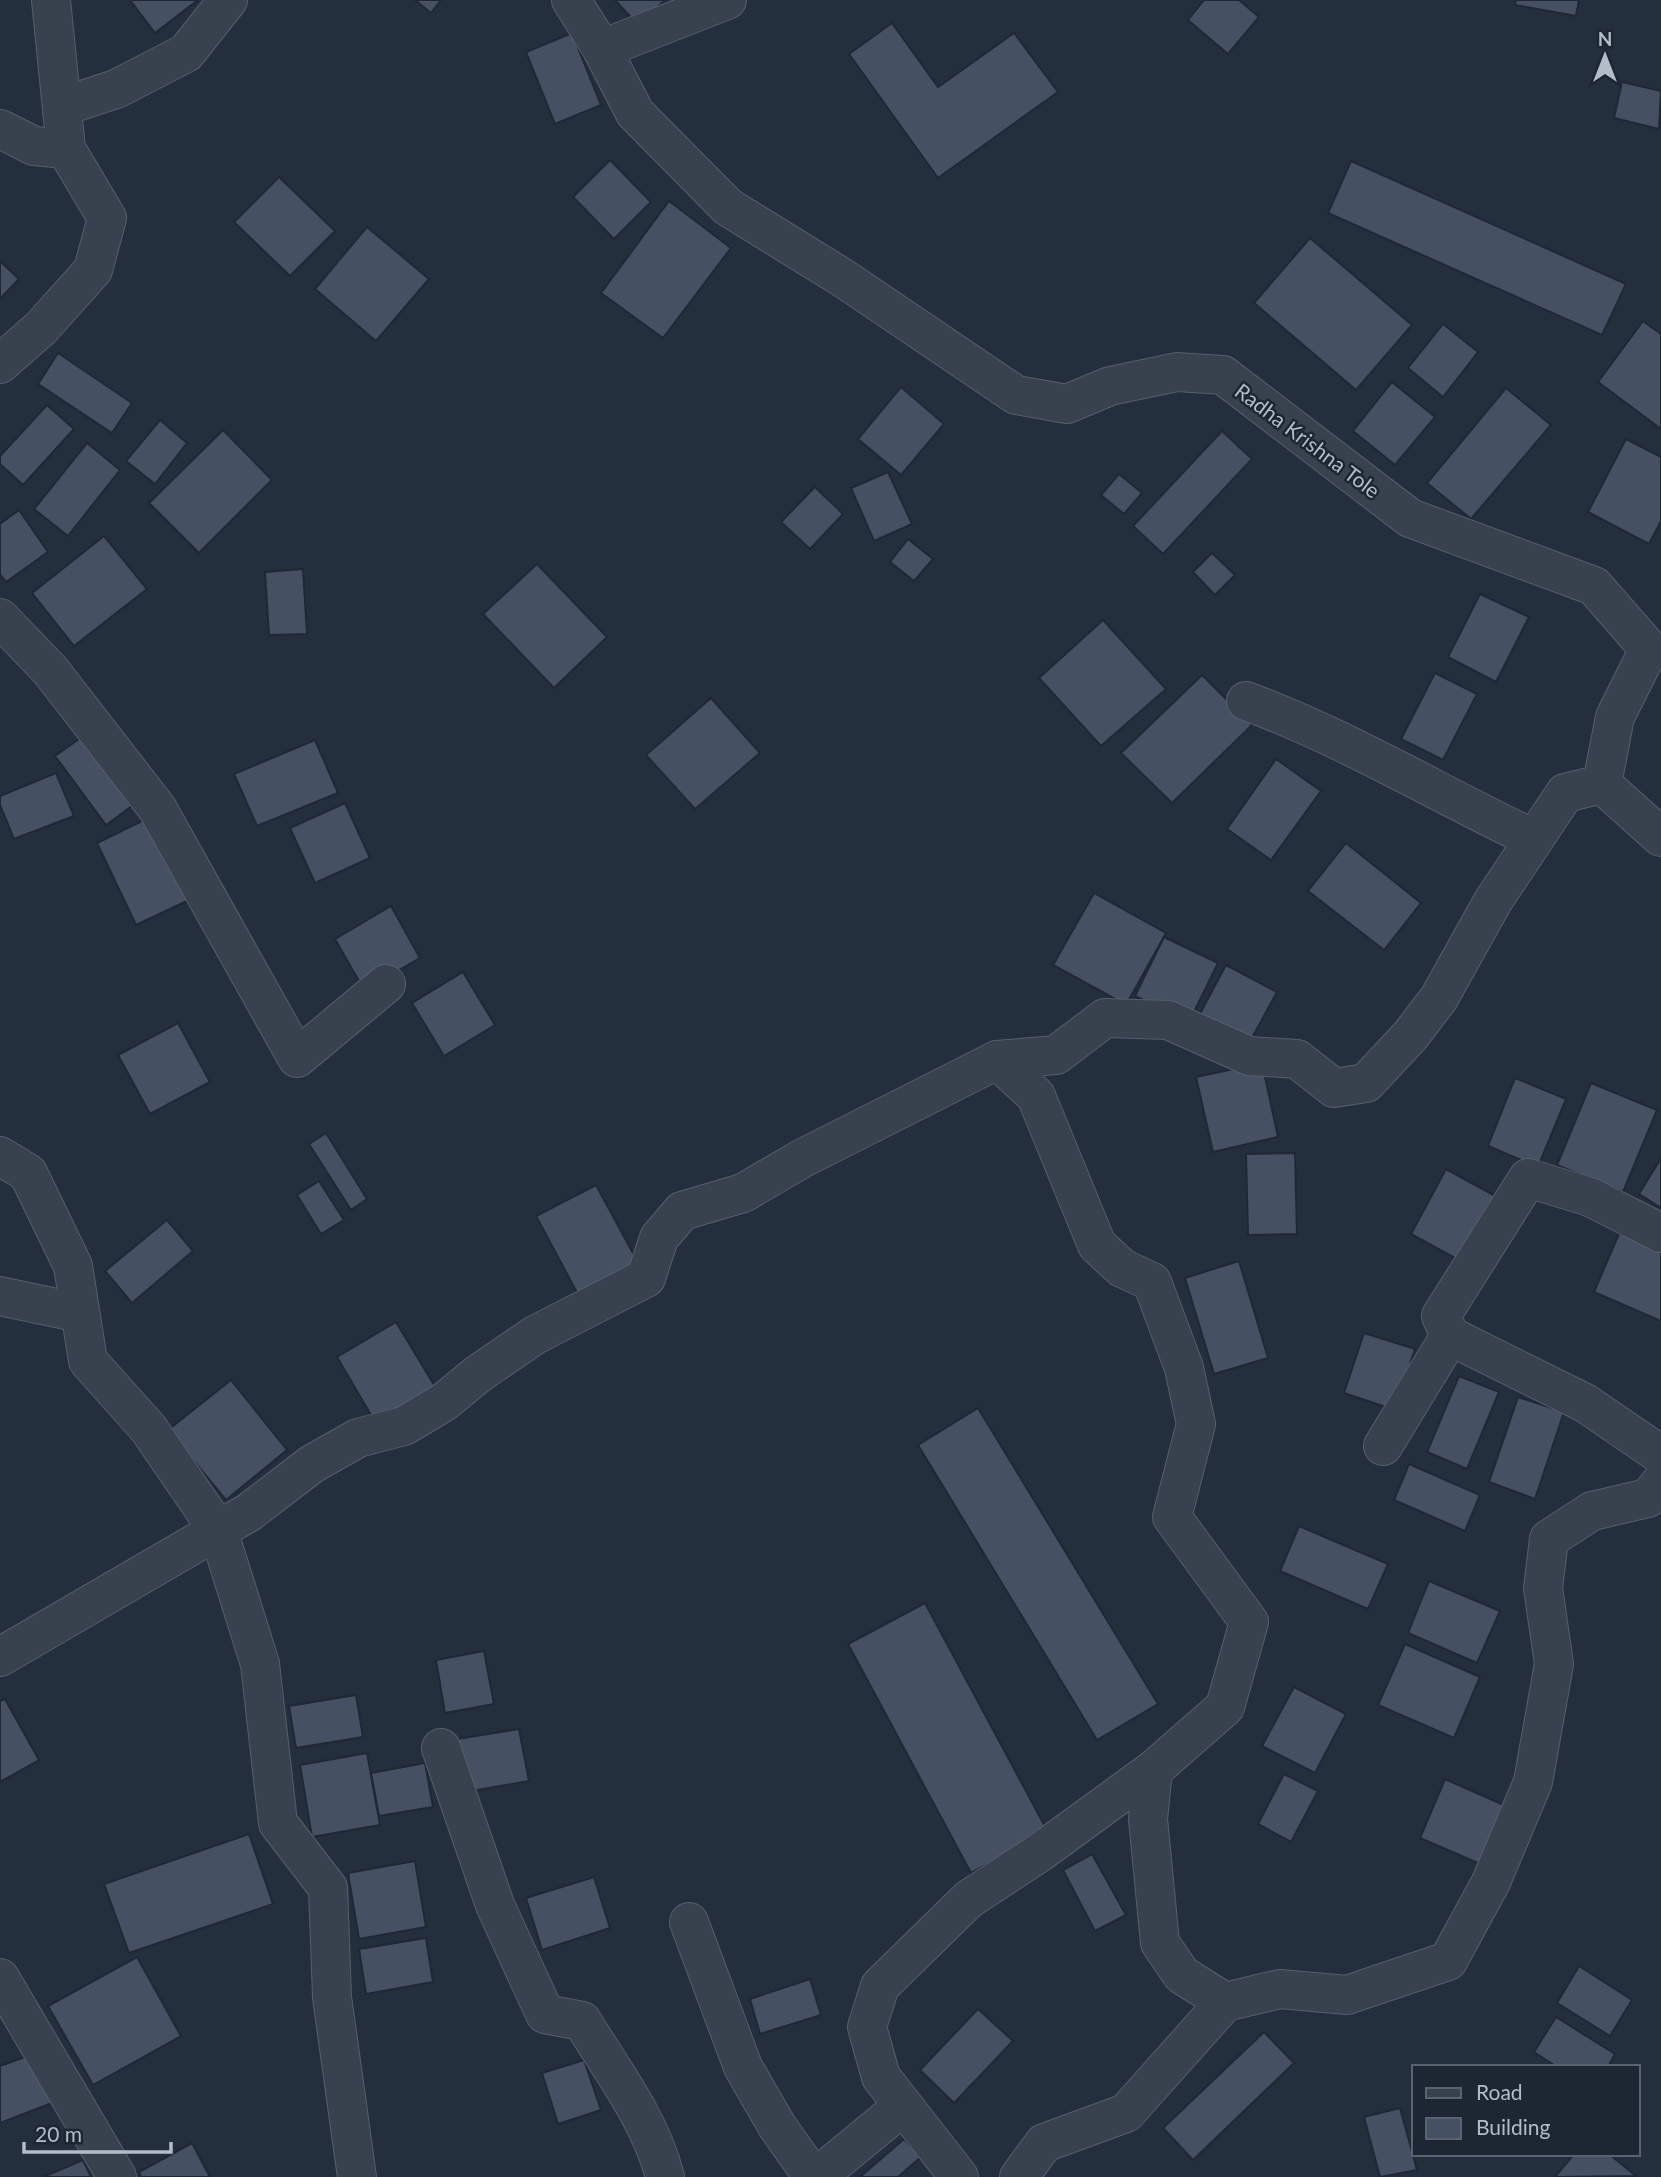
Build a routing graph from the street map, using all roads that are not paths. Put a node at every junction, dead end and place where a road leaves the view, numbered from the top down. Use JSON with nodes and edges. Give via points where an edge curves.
{"nodes":[{"id":1,"x":51,"y":0,"type":"edge"},
{"id":2,"x":228,"y":0,"type":"edge"},
{"id":3,"x":571,"y":0,"type":"edge"},
{"id":4,"x":727,"y":0,"type":"edge"},
{"id":5,"x":602,"y":49,"type":"junction"},
{"id":6,"x":64,"y":106,"type":"junction"},
{"id":7,"x":0,"y":130,"type":"edge"},
{"id":8,"x":66,"y":149,"type":"junction"},
{"id":9,"x":0,"y":364,"type":"edge"},
{"id":10,"x":0,"y":618,"type":"edge"},
{"id":11,"x":1655,"y":647,"type":"edge"},
{"id":12,"x":1246,"y":701,"type":"dead end"},
{"id":13,"x":1602,"y":784,"type":"junction"},
{"id":14,"x":1661,"y":837,"type":"edge"},
{"id":15,"x":1534,"y":839,"type":"junction"},
{"id":16,"x":386,"y":984,"type":"dead end"},
{"id":17,"x":996,"y":1060,"type":"junction"},
{"id":18,"x":0,"y":1156,"type":"edge"},
{"id":19,"x":1661,"y":1233,"type":"edge"},
{"id":20,"x":0,"y":1296,"type":"edge"},
{"id":21,"x":80,"y":1313,"type":"junction"},
{"id":22,"x":1450,"y":1336,"type":"junction"},
{"id":23,"x":1383,"y":1446,"type":"dead end"},
{"id":24,"x":1661,"y":1455,"type":"edge"},
{"id":25,"x":1661,"y":1482,"type":"edge"},
{"id":26,"x":218,"y":1530,"type":"junction"},
{"id":27,"x":0,"y":1657,"type":"edge"},
{"id":28,"x":441,"y":1748,"type":"dead end"},
{"id":29,"x":1153,"y":1770,"type":"junction"},
{"id":30,"x":689,"y":1922,"type":"dead end"},
{"id":31,"x":0,"y":1978,"type":"edge"},
{"id":32,"x":1225,"y":2002,"type":"junction"},
{"id":33,"x":903,"y":2106,"type":"junction"},
{"id":34,"x":117,"y":2177,"type":"edge"},
{"id":35,"x":357,"y":2177,"type":"edge"},
{"id":36,"x":665,"y":2177,"type":"edge"},
{"id":37,"x":815,"y":2177,"type":"edge"},
{"id":38,"x":959,"y":2177,"type":"edge"},
{"id":39,"x":1019,"y":2177,"type":"edge"}],
"edges":[{"from":1,"to":6,"type":"street"},
{"from":2,"to":6,"type":"street","via":[[186,53],[116,89]]},
{"from":3,"to":5,"type":"street","name":"Radha Krishna Tole"},
{"from":4,"to":5,"type":"street"},
{"from":5,"to":11,"type":"street","name":"Radha Krishna Tole","via":[[635,113],[728,207],[1016,395],[1067,404],[1110,386],[1177,372],[1223,375],[1410,518],[1594,586]]},
{"from":6,"to":8,"type":"street"},
{"from":7,"to":8,"type":"street","via":[[34,146]]},
{"from":8,"to":9,"type":"street","via":[[107,218],[102,243],[93,270],[41,328]]},
{"from":10,"to":16,"type":"street","via":[[50,670],[157,807],[297,1058]]},
{"from":11,"to":13,"type":"street","name":"Radha Krishna Tole","via":[[1615,717]]},
{"from":12,"to":15,"type":"street","via":[[1304,723]]},
{"from":13,"to":14,"type":"street"},
{"from":13,"to":15,"type":"street","via":[[1565,793]]},
{"from":15,"to":17,"type":"street","via":[[1439,998],[1366,1083],[1334,1088],[1297,1059],[1249,1056],[1168,1020],[1105,1018],[1056,1055]]},
{"from":17,"to":26,"type":"street","via":[[743,1193],[682,1212],[659,1238],[646,1278],[535,1335],[404,1426],[358,1438],[312,1464]]},
{"from":17,"to":29,"type":"street","via":[[1036,1096],[1097,1245],[1122,1268],[1152,1283],[1184,1368],[1196,1424],[1172,1517],[1249,1622],[1225,1707]]},
{"from":18,"to":21,"type":"street","via":[[28,1173],[73,1266]]},
{"from":19,"to":22,"type":"street","via":[[1590,1197],[1528,1178],[1441,1316]]},
{"from":20,"to":21,"type":"street"},
{"from":21,"to":26,"type":"street","via":[[88,1361],[148,1428]]},
{"from":22,"to":23,"type":"street"},
{"from":22,"to":24,"type":"street","via":[[1585,1403]]},
{"from":25,"to":32,"type":"street","via":[[1648,1498],[1592,1511],[1549,1539],[1543,1588],[1555,1664],[1533,1782],[1491,1882],[1448,1961],[1347,1995],[1280,1989]]},
{"from":26,"to":27,"type":"street"},
{"from":26,"to":35,"type":"street","via":[[260,1664],[278,1823],[328,1888],[332,1997]]},
{"from":28,"to":36,"type":"street","via":[[495,1905],[545,2014],[582,2021],[631,2101]]},
{"from":29,"to":32,"type":"street","via":[[1148,1819],[1160,1943],[1182,1975]]},
{"from":29,"to":33,"type":"street","via":[[969,1899],[880,1986],[867,2027],[881,2077]]},
{"from":30,"to":37,"type":"street","via":[[743,2067],[777,2126]]},
{"from":31,"to":34,"type":"street"},
{"from":32,"to":39,"type":"street","via":[[1126,2113],[1044,2143]]},
{"from":33,"to":37,"type":"street"},
{"from":33,"to":38,"type":"street"}]}
